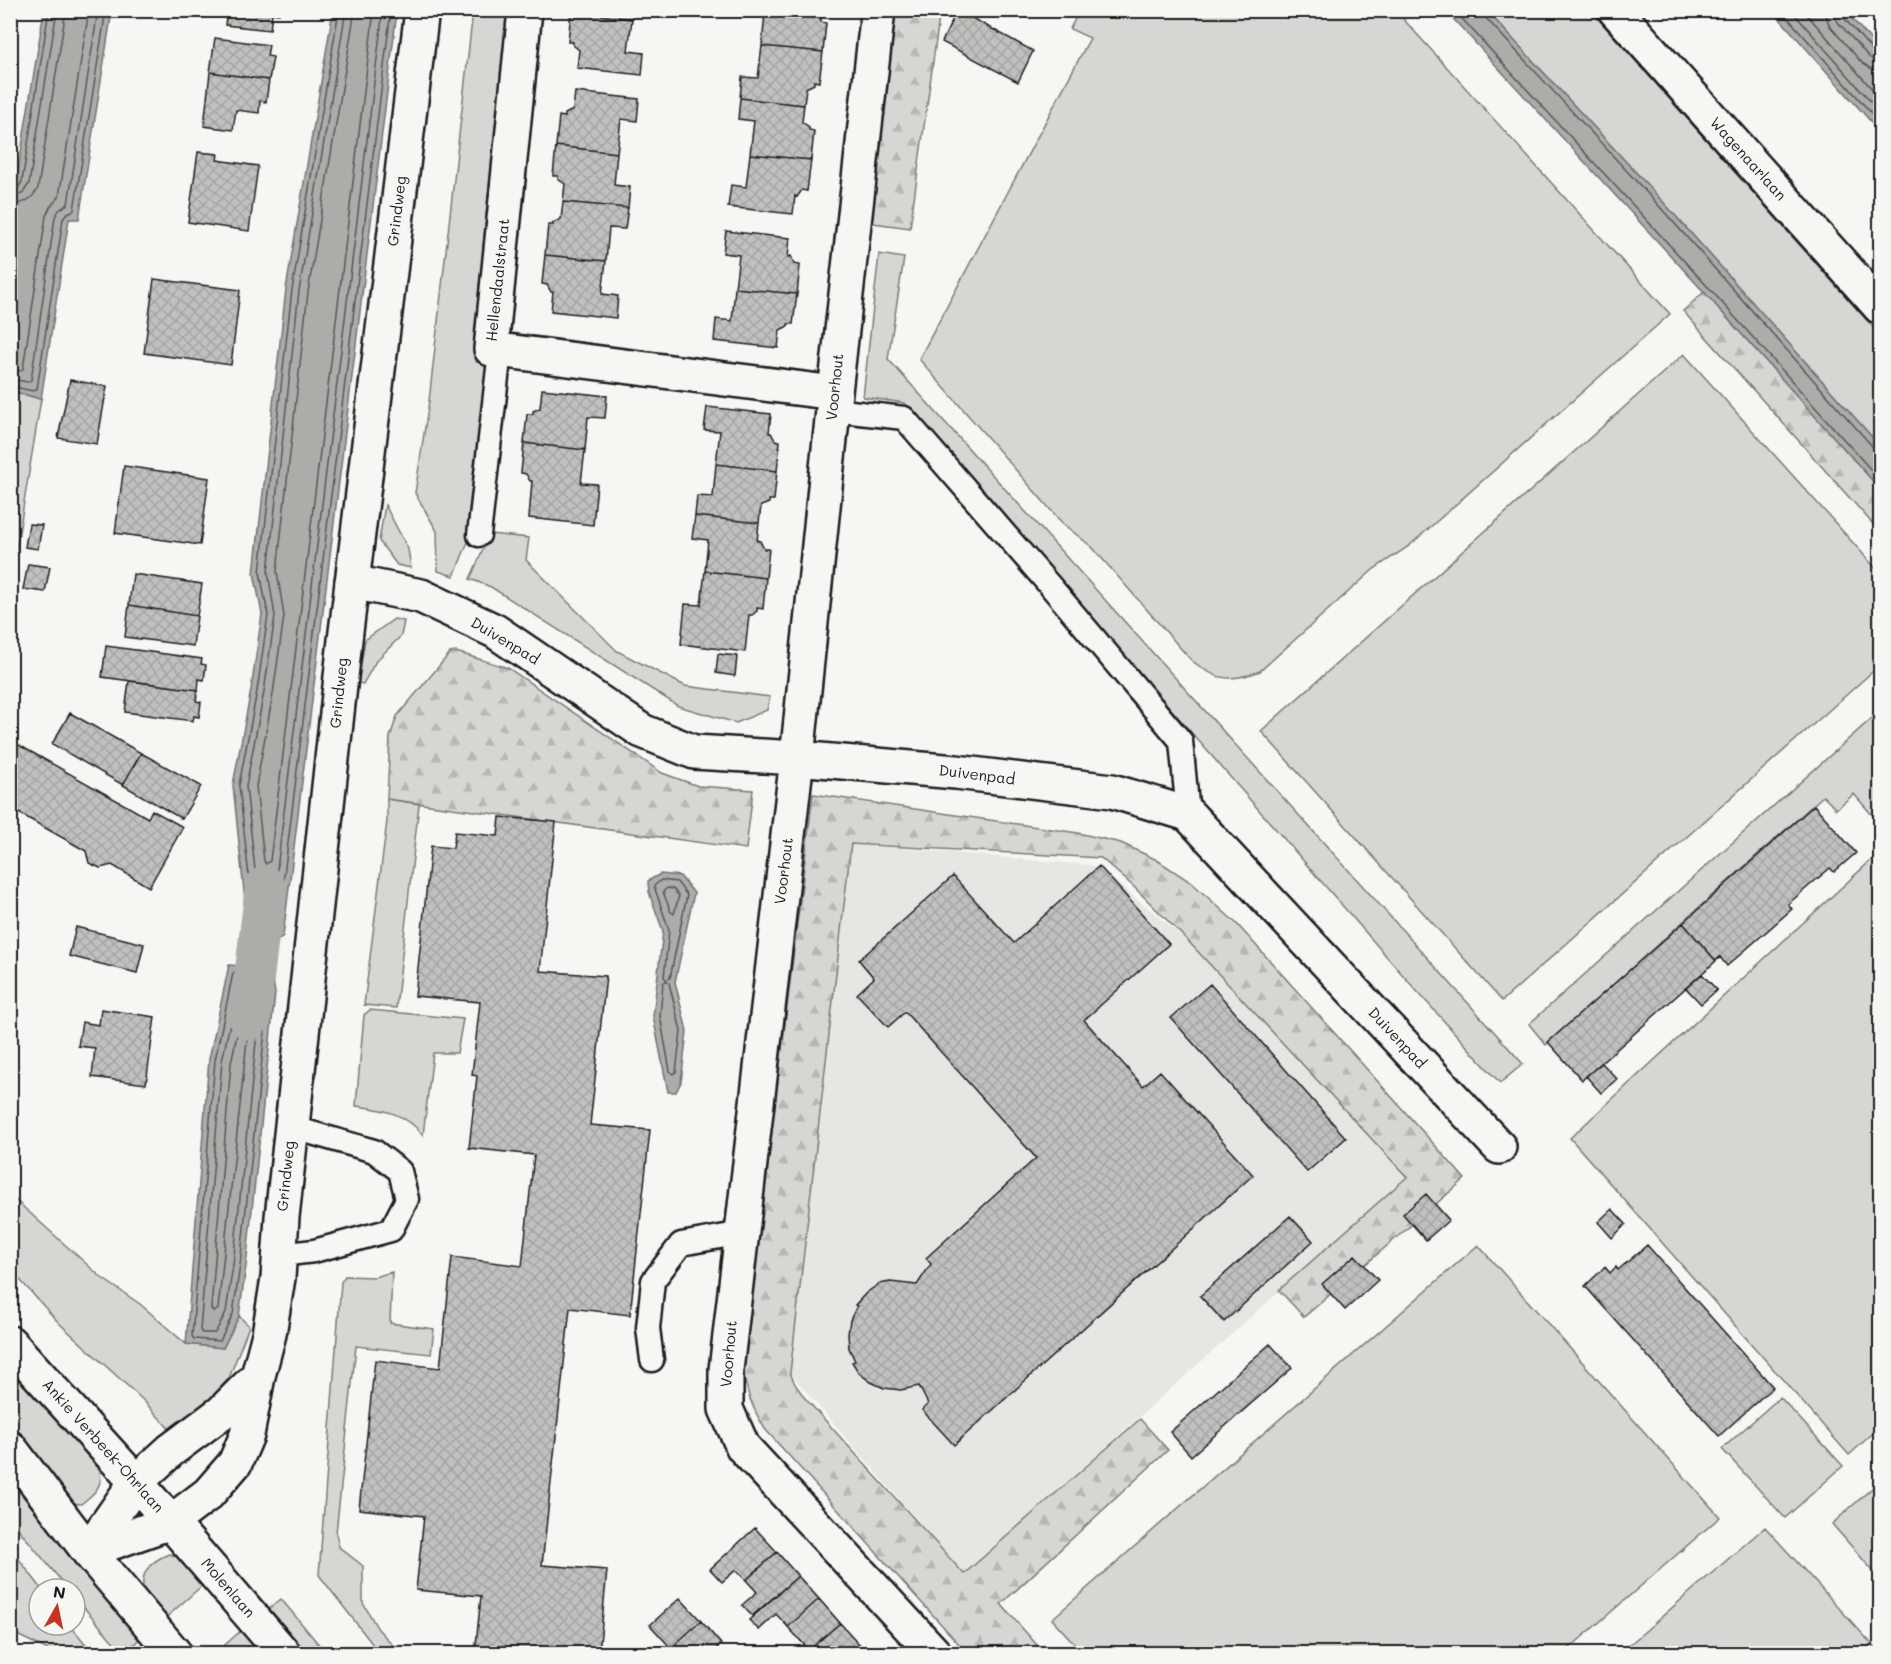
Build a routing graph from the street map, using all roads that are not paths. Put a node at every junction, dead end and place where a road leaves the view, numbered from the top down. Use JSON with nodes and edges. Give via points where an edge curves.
{"nodes":[{"id":1,"x":422,"y":10,"type":"edge"},
{"id":2,"x":525,"y":10,"type":"edge"},
{"id":3,"x":878,"y":10,"type":"edge"},
{"id":4,"x":1615,"y":10,"type":"edge"},
{"id":5,"x":1881,"y":307,"type":"edge"},
{"id":6,"x":500,"y":351,"type":"junction"},
{"id":7,"x":834,"y":401,"type":"junction"},
{"id":8,"x":479,"y":535,"type":"dead end"},
{"id":9,"x":352,"y":582,"type":"junction"},
{"id":10,"x":797,"y":758,"type":"junction"},
{"id":11,"x":1188,"y":814,"type":"junction"},
{"id":12,"x":291,"y":1127,"type":"junction"},
{"id":13,"x":1499,"y":1147,"type":"dead end"},
{"id":14,"x":742,"y":1233,"type":"junction"},
{"id":15,"x":280,"y":1255,"type":"junction"},
{"id":16,"x":10,"y":1343,"type":"edge"},
{"id":17,"x":652,"y":1360,"type":"dead end"},
{"id":18,"x":258,"y":1376,"type":"junction"},
{"id":19,"x":10,"y":1448,"type":"edge"},
{"id":20,"x":136,"y":1482,"type":"junction"},
{"id":21,"x":171,"y":1522,"type":"junction"},
{"id":22,"x":88,"y":1551,"type":"junction"},
{"id":23,"x":920,"y":1649,"type":"edge"},
{"id":24,"x":175,"y":1653,"type":"edge"},
{"id":25,"x":284,"y":1653,"type":"edge"}],
"edges":[{"from":1,"to":9,"type":"street","name":"Grindweg"},
{"from":2,"to":6,"type":"street","name":"Hellendaalstraat","via":[[491,349]]},
{"from":3,"to":7,"type":"street","name":"Voorhout"},
{"from":4,"to":5,"type":"street","name":"Wagenaarlaan"},
{"from":6,"to":7,"type":"street","name":"Hellendaalstraat"},
{"from":6,"to":8,"type":"lane"},
{"from":7,"to":10,"type":"street","name":"Voorhout"},
{"from":7,"to":11,"type":"lane","via":[[904,418],[1052,588],[1180,741]]},
{"from":9,"to":10,"type":"street","name":"Duivenpad","via":[[421,596],[495,632],[642,731],[694,752]]},
{"from":9,"to":12,"type":"street","name":"Grindweg"},
{"from":10,"to":11,"type":"street","name":"Duivenpad","via":[[1113,791]]},
{"from":10,"to":14,"type":"street","name":"Voorhout"},
{"from":11,"to":13,"type":"street","name":"Duivenpad"},
{"from":12,"to":15,"type":"street","name":"Grindweg"},
{"from":12,"to":15,"type":"lane","via":[[374,1151],[400,1171],[407,1199],[391,1230],[314,1251]]},
{"from":14,"to":17,"type":"lane","via":[[681,1244],[653,1281],[648,1328]]},
{"from":14,"to":23,"type":"street","name":"Voorhout","via":[[726,1370],[726,1409],[734,1428],[743,1447]]},
{"from":15,"to":18,"type":"street","name":"Grindweg","via":[[269,1334]]},
{"from":16,"to":20,"type":"street","name":"Ankie Verbeek-Ohrlaan"},
{"from":18,"to":20,"type":"street","via":[[222,1412]]},
{"from":18,"to":21,"type":"street","name":"Grindweg","via":[[247,1435],[235,1463],[208,1494]]},
{"from":19,"to":22,"type":"street"},
{"from":20,"to":21,"type":"street","name":"Ankie Verbeek-Ohrlaan"},
{"from":20,"to":22,"type":"street"},
{"from":21,"to":22,"type":"street","name":"Grindweg"},
{"from":21,"to":25,"type":"street","name":"Molenlaan"},
{"from":22,"to":24,"type":"street"}]}
